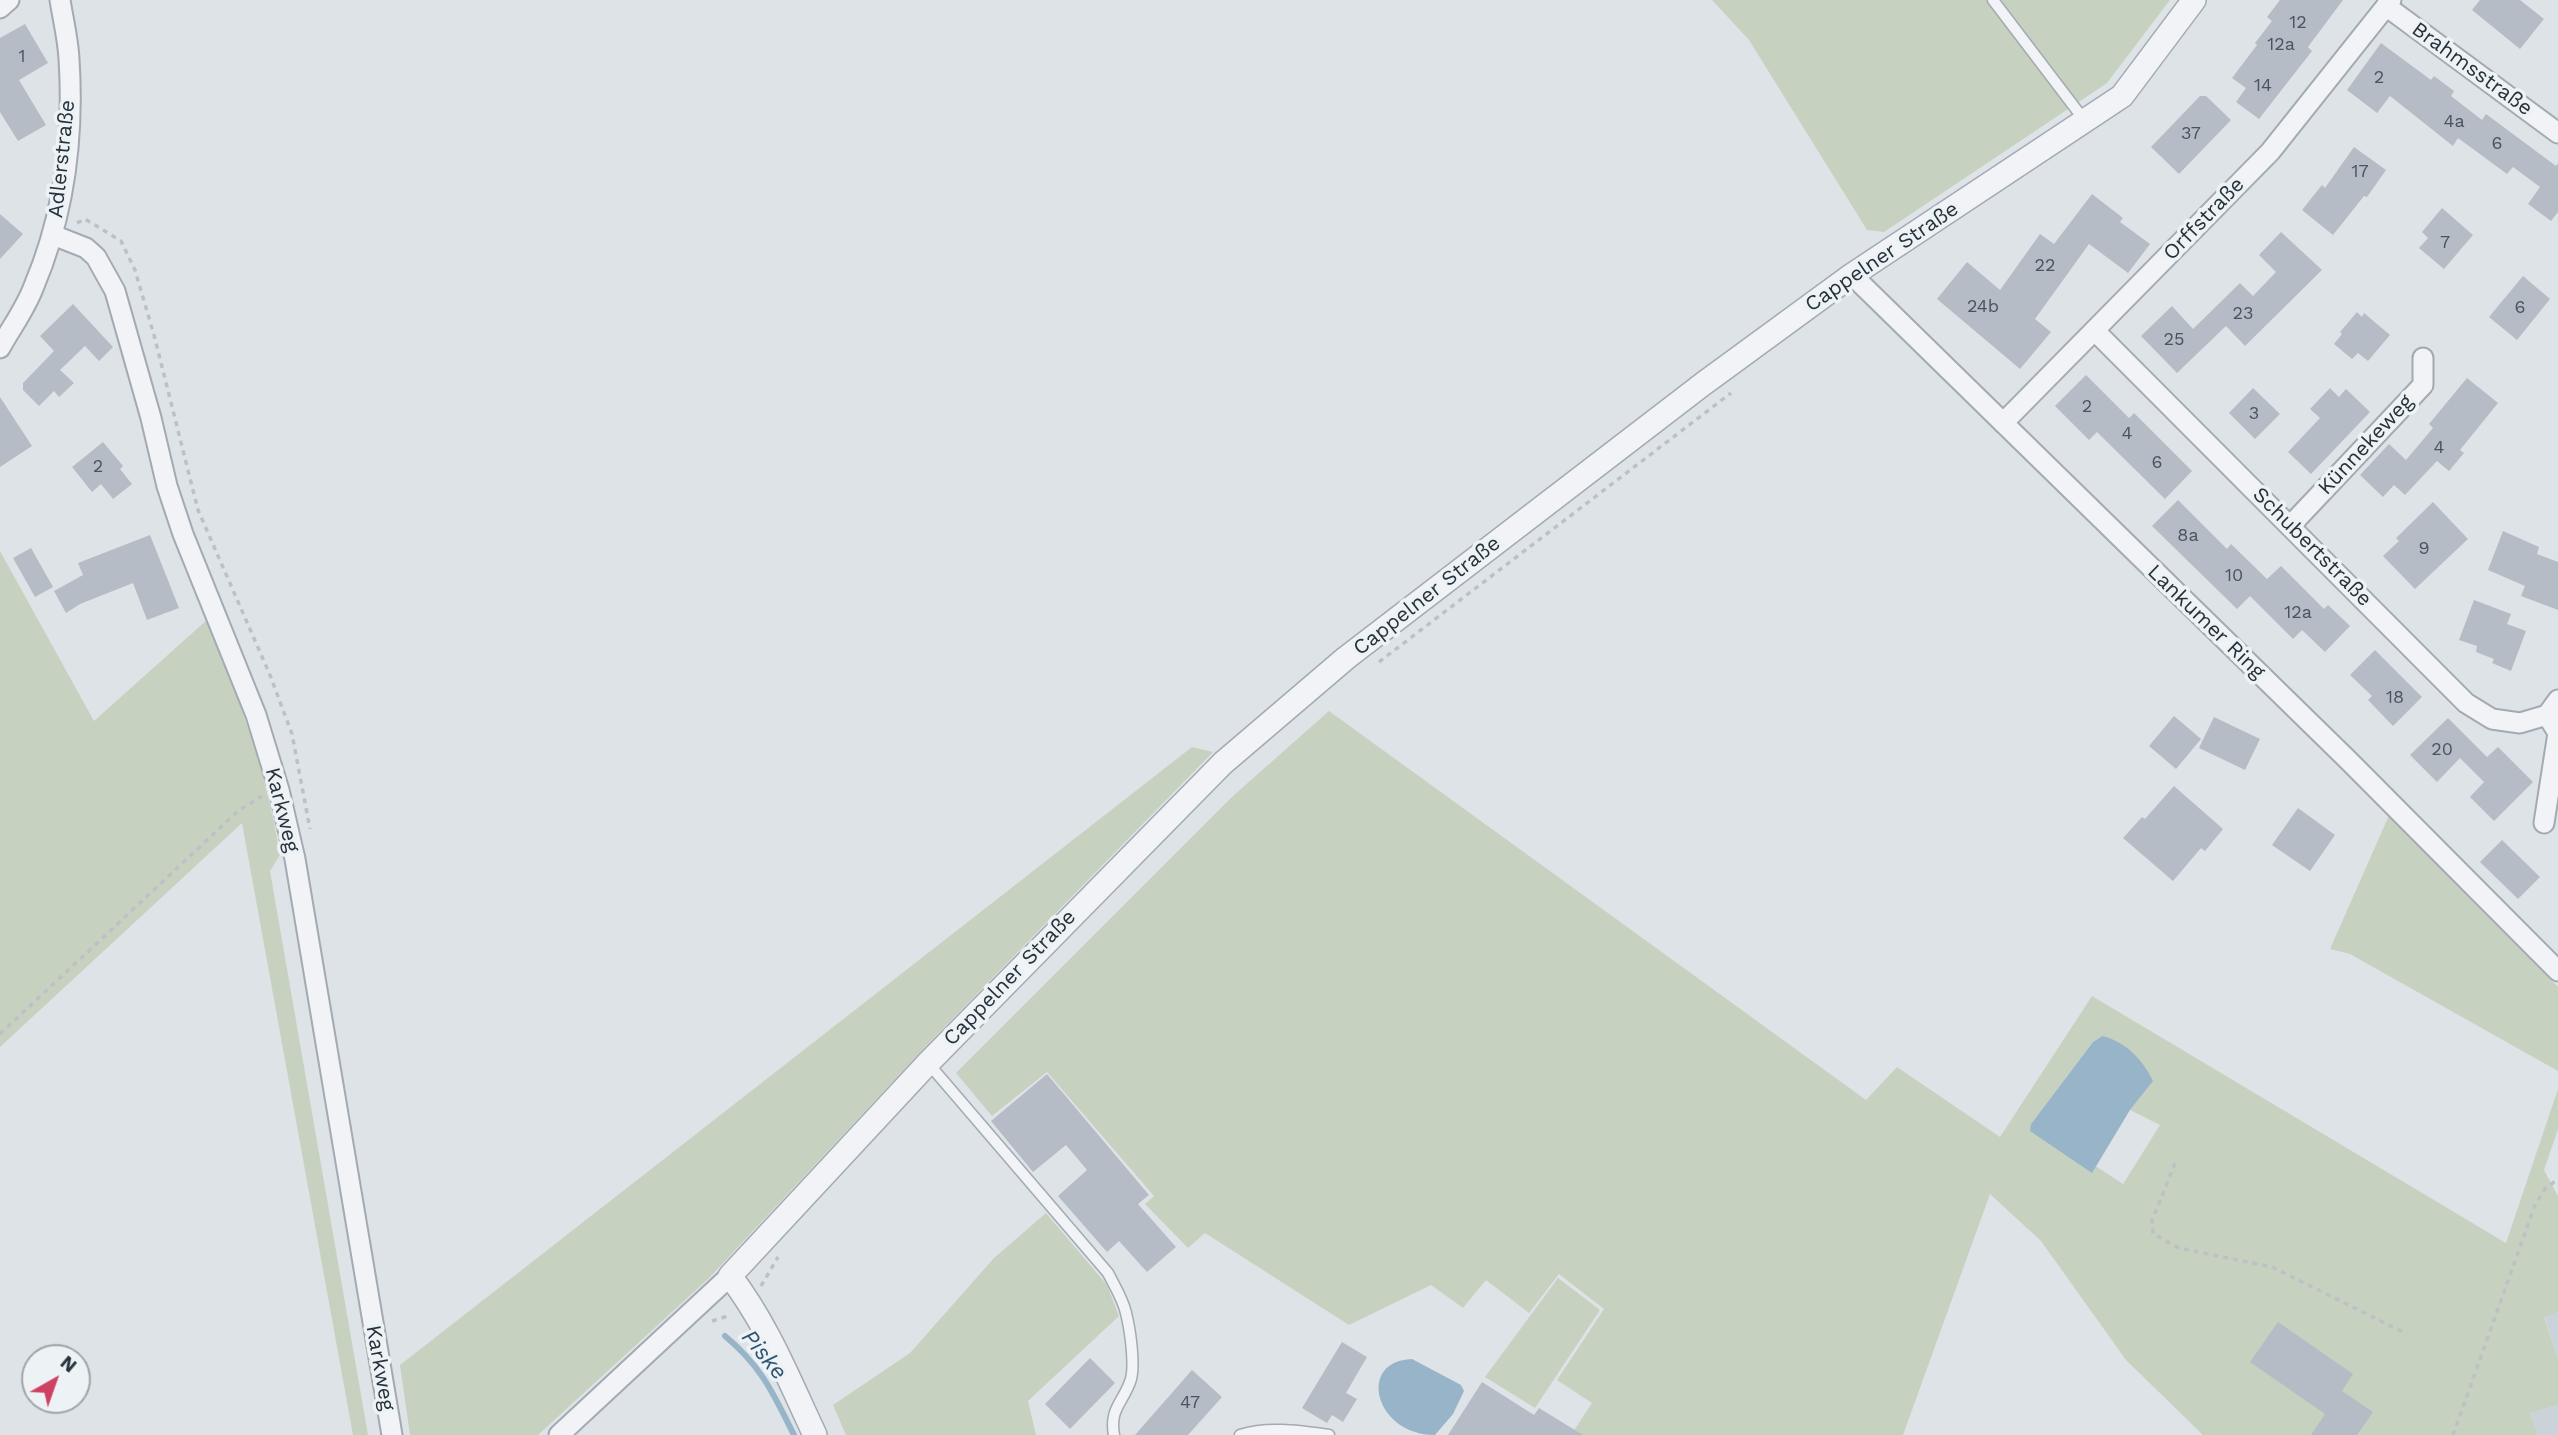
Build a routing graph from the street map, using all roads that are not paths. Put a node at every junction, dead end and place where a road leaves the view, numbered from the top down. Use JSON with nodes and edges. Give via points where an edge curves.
{"nodes":[{"id":1,"x":9,"y":0,"type":"edge"},
{"id":2,"x":60,"y":0,"type":"edge"},
{"id":3,"x":1993,"y":0,"type":"edge"},
{"id":4,"x":2194,"y":0,"type":"edge"},
{"id":5,"x":2388,"y":3,"type":"edge"},
{"id":6,"x":0,"y":8,"type":"edge"},
{"id":7,"x":2085,"y":121,"type":"junction"},
{"id":8,"x":2558,"y":133,"type":"edge"},
{"id":9,"x":53,"y":235,"type":"junction"},
{"id":10,"x":1852,"y":275,"type":"junction"},
{"id":11,"x":2095,"y":331,"type":"junction"},
{"id":12,"x":0,"y":348,"type":"edge"},
{"id":13,"x":2424,"y":358,"type":"dead end"},
{"id":14,"x":2003,"y":424,"type":"junction"},
{"id":15,"x":2291,"y":525,"type":"junction"},
{"id":16,"x":2552,"y":707,"type":"edge"},
{"id":17,"x":2544,"y":823,"type":"dead end"},
{"id":18,"x":2558,"y":971,"type":"edge"},
{"id":19,"x":928,"y":1063,"type":"junction"},
{"id":20,"x":730,"y":1276,"type":"junction"},
{"id":21,"x":392,"y":1435,"type":"edge"},
{"id":22,"x":559,"y":1435,"type":"edge"},
{"id":23,"x":815,"y":1435,"type":"edge"},
{"id":24,"x":1114,"y":1435,"type":"edge"},
{"id":25,"x":1240,"y":1435,"type":"edge"},
{"id":26,"x":1329,"y":1435,"type":"edge"}],
"edges":[{"from":1,"to":6,"type":"street"},
{"from":2,"to":9,"type":"street","name":"Adlerstraße","via":[[69,57],[70,124]]},
{"from":3,"to":7,"type":"lane"},
{"from":4,"to":7,"type":"street","name":"Cappelner Straße","via":[[2122,96]]},
{"from":5,"to":8,"type":"street","name":"Brahmsstraße"},
{"from":5,"to":11,"type":"street","name":"Orffstraße","via":[[2270,152]]},
{"from":7,"to":10,"type":"street","name":"Cappelner Straße"},
{"from":9,"to":12,"type":"street","name":"Adlerstraße","via":[[33,289]]},
{"from":9,"to":21,"type":"street","name":"Karkweg","via":[[96,257],[115,291],[167,486],[256,715],[279,790],[295,859]]},
{"from":10,"to":14,"type":"street","name":"Lankumer Ring"},
{"from":10,"to":19,"type":"street","name":"Cappelner Straße","via":[[1703,384],[1315,684],[1223,763]]},
{"from":11,"to":14,"type":"street","name":"Orffstraße"},
{"from":11,"to":15,"type":"street","name":"Schubertstraße"},
{"from":13,"to":15,"type":"street","name":"Künnekeweg","via":[[2423,385]]},
{"from":14,"to":18,"type":"street","name":"Lankumer Ring"},
{"from":15,"to":16,"type":"street","name":"Schubertstraße","via":[[2466,702],[2492,719],[2520,723]]},
{"from":16,"to":17,"type":"street","name":"Schubertstraße","via":[[2558,733]]},
{"from":19,"to":20,"type":"street","name":"Cappelner Straße"},
{"from":19,"to":24,"type":"lane","via":[[1108,1273],[1126,1312],[1133,1367],[1114,1410]]},
{"from":20,"to":22,"type":"street","name":"Cappelner Straße"},
{"from":20,"to":23,"type":"street","via":[[765,1327]]},
{"from":25,"to":26,"type":"lane","via":[[1253,1431]]}]}
